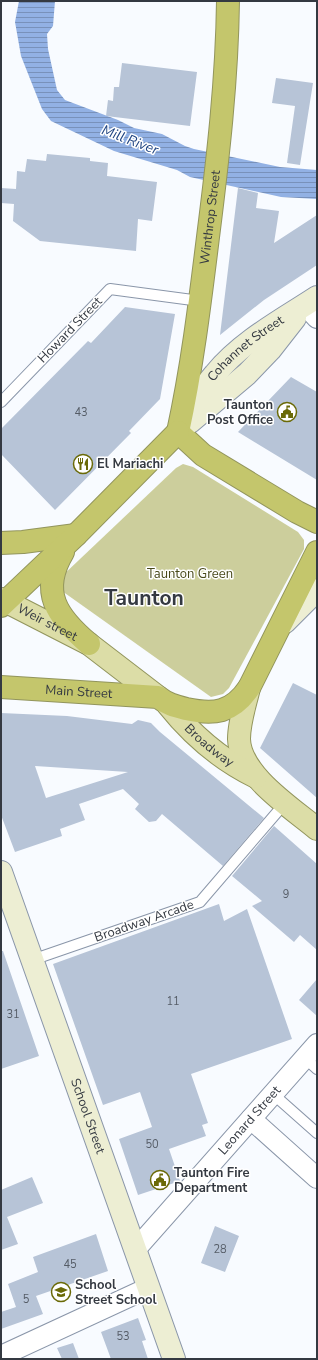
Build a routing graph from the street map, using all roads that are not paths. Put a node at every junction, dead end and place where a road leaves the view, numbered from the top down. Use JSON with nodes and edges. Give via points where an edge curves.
{"nodes":[{"id":1,"x":228,"y":1,"type":"edge"},
{"id":2,"x":200,"y":301,"type":"junction"},
{"id":3,"x":313,"y":307,"type":"edge"},
{"id":4,"x":1,"y":402,"type":"edge"},
{"id":5,"x":178,"y":432,"type":"junction"},
{"id":6,"x":317,"y":522,"type":"edge"},
{"id":7,"x":76,"y":535,"type":"junction"},
{"id":8,"x":1,"y":542,"type":"edge"},
{"id":9,"x":317,"y":552,"type":"edge"},
{"id":10,"x":317,"y":590,"type":"edge"},
{"id":11,"x":2,"y":603,"type":"edge"},
{"id":12,"x":277,"y":630,"type":"junction"},
{"id":13,"x":89,"y":644,"type":"junction"},
{"id":14,"x":1,"y":687,"type":"edge"},
{"id":15,"x":249,"y":688,"type":"junction"},
{"id":16,"x":163,"y":701,"type":"junction"},
{"id":17,"x":256,"y":778,"type":"junction"},
{"id":18,"x":285,"y":803,"type":"junction"},
{"id":19,"x":317,"y":829,"type":"edge"},
{"id":20,"x":1,"y":872,"type":"edge"},
{"id":21,"x":32,"y":960,"type":"junction"},
{"id":22,"x":313,"y":1057,"type":"edge"},
{"id":23,"x":273,"y":1094,"type":"junction"},
{"id":24,"x":251,"y":1119,"type":"junction"},
{"id":25,"x":317,"y":1133,"type":"edge"},
{"id":26,"x":317,"y":1178,"type":"edge"},
{"id":27,"x":135,"y":1250,"type":"junction"},
{"id":28,"x":148,"y":1288,"type":"junction"},
{"id":29,"x":1,"y":1356,"type":"edge"},
{"id":30,"x":174,"y":1359,"type":"edge"}],
"edges":[{"from":1,"to":2,"type":"highway","name":"Winthrop Street","via":[[220,143]]},
{"from":2,"to":4,"type":"lane","name":"Howard Street","via":[[110,289]]},
{"from":2,"to":5,"type":"highway","name":"Winthrop Street","via":[[191,370]]},
{"from":3,"to":5,"type":"street","name":"Cohannet Street","via":[[247,374]]},
{"from":5,"to":6,"type":"highway","via":[[203,455]]},
{"from":5,"to":7,"type":"highway"},
{"from":7,"to":8,"type":"highway","via":[[23,542]]},
{"from":7,"to":11,"type":"highway"},
{"from":7,"to":13,"type":"highway","via":[[54,568],[51,586],[55,601],[65,619]]},
{"from":9,"to":12,"type":"highway"},
{"from":10,"to":12,"type":"street"},
{"from":11,"to":13,"type":"main road","name":"Weir street"},
{"from":12,"to":15,"type":"highway"},
{"from":13,"to":16,"type":"main road"},
{"from":14,"to":16,"type":"highway","name":"Main Street"},
{"from":15,"to":16,"type":"highway","via":[[234,705],[214,712],[200,712]]},
{"from":15,"to":17,"type":"main road","name":"Broadway","via":[[239,740],[246,762]]},
{"from":16,"to":17,"type":"main road","name":"Broadway","via":[[220,756]]},
{"from":17,"to":18,"type":"main road","name":"Broadway"},
{"from":18,"to":19,"type":"main road","name":"Broadway"},
{"from":18,"to":21,"type":"lane","name":"Broadway Arcade","via":[[200,902]]},
{"from":20,"to":21,"type":"street","name":"School Street"},
{"from":21,"to":27,"type":"street","name":"School Street"},
{"from":22,"to":23,"type":"street","name":"Leonard Street"},
{"from":23,"to":24,"type":"street","name":"Leonard Street"},
{"from":23,"to":25,"type":"lane"},
{"from":24,"to":26,"type":"street"},
{"from":24,"to":27,"type":"street","name":"Leonard Street"},
{"from":27,"to":28,"type":"street","name":"School Street"},
{"from":28,"to":29,"type":"street"},
{"from":28,"to":30,"type":"street","name":"School Street"}]}
